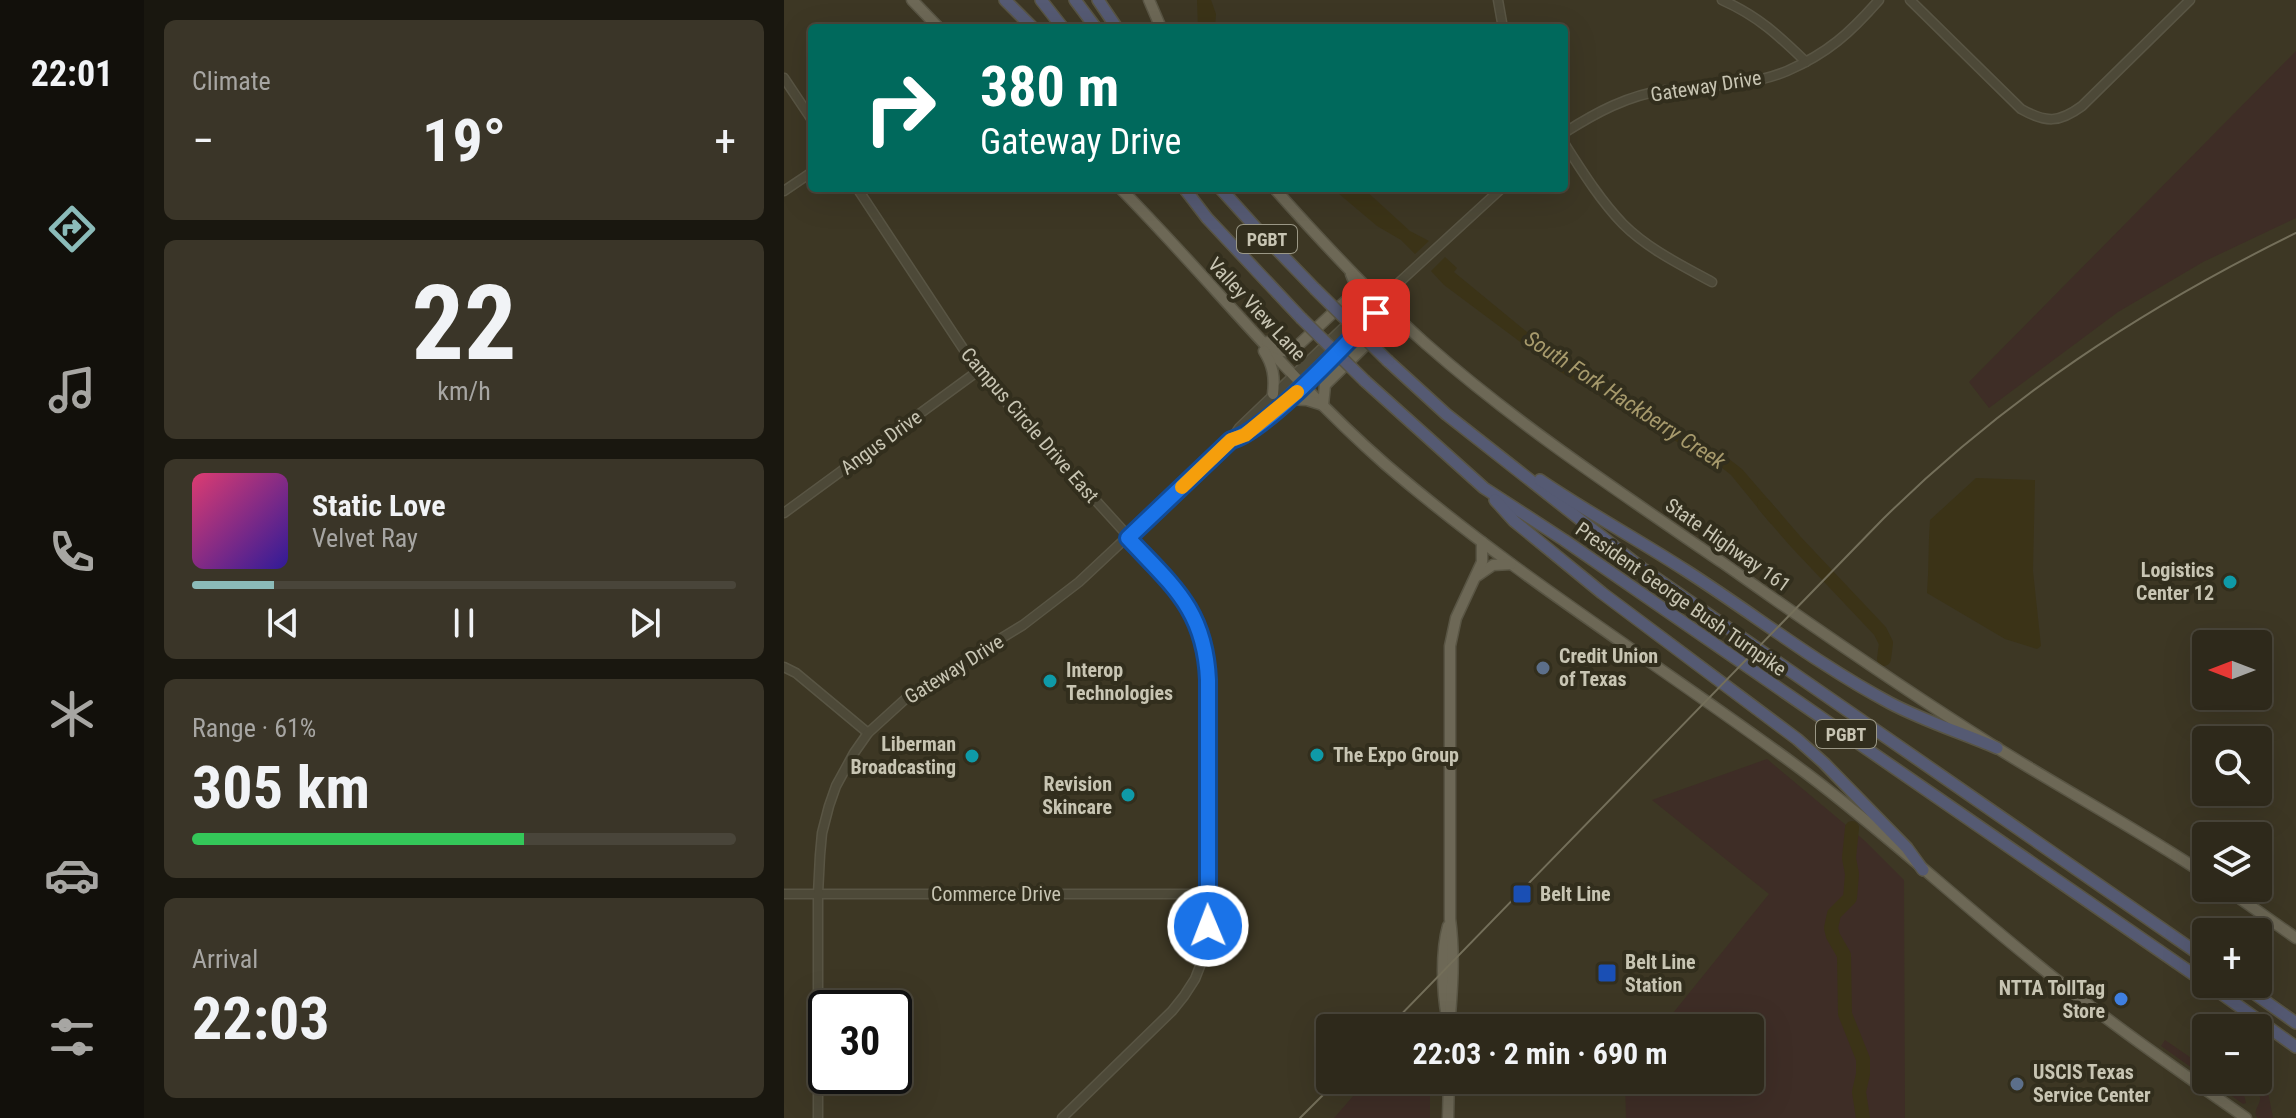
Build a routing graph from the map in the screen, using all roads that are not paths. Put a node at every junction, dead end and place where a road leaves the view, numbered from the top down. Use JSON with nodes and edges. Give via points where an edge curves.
{"nodes":[{"id":1,"x":912,"y":0,"type":"edge"},
{"id":2,"x":1005,"y":0,"type":"edge"},
{"id":3,"x":1041,"y":0,"type":"edge"},
{"id":4,"x":1075,"y":0,"type":"edge"},
{"id":5,"x":1098,"y":0,"type":"edge"},
{"id":6,"x":1149,"y":0,"type":"edge"},
{"id":7,"x":1498,"y":0,"type":"edge"},
{"id":8,"x":1722,"y":0,"type":"edge"},
{"id":9,"x":1879,"y":0,"type":"edge"},
{"id":10,"x":1910,"y":0,"type":"edge"},
{"id":11,"x":2190,"y":0,"type":"edge"},
{"id":12,"x":935,"y":24,"type":"edge"},
{"id":13,"x":1029,"y":24,"type":"edge"},
{"id":14,"x":1060,"y":24,"type":"edge"},
{"id":15,"x":1093,"y":24,"type":"edge"},
{"id":16,"x":1114,"y":24,"type":"edge"},
{"id":17,"x":1159,"y":24,"type":"edge"},
{"id":18,"x":1502,"y":24,"type":"edge"},
{"id":19,"x":1806,"y":62,"type":"junction"},
{"id":20,"x":784,"y":78,"type":"edge"},
{"id":21,"x":808,"y":114,"type":"edge"},
{"id":22,"x":1568,"y":131,"type":"edge"},
{"id":23,"x":1568,"y":149,"type":"edge"},
{"id":24,"x":808,"y":175,"type":"edge"},
{"id":25,"x":784,"y":191,"type":"edge"},
{"id":26,"x":860,"y":192,"type":"edge"},
{"id":27,"x":1124,"y":192,"type":"edge"},
{"id":28,"x":1180,"y":192,"type":"edge"},
{"id":29,"x":1187,"y":192,"type":"edge"},
{"id":30,"x":1224,"y":192,"type":"edge"},
{"id":31,"x":1278,"y":192,"type":"edge"},
{"id":32,"x":1498,"y":192,"type":"edge"},
{"id":33,"x":1207,"y":218,"type":"junction"},
{"id":34,"x":1349,"y":268,"type":"junction"},
{"id":35,"x":1712,"y":282,"type":"dead end"},
{"id":36,"x":1380,"y":300,"type":"junction"},
{"id":37,"x":1255,"y":335,"type":"junction"},
{"id":38,"x":1426,"y":344,"type":"junction"},
{"id":39,"x":978,"y":371,"type":"junction"},
{"id":40,"x":1293,"y":375,"type":"junction"},
{"id":41,"x":1303,"y":385,"type":"junction"},
{"id":42,"x":1273,"y":394,"type":"junction"},
{"id":43,"x":1288,"y":399,"type":"junction"},
{"id":44,"x":1323,"y":405,"type":"junction"},
{"id":45,"x":1231,"y":440,"type":"junction"},
{"id":46,"x":1496,"y":454,"type":"junction"},
{"id":47,"x":1484,"y":488,"type":"junction"},
{"id":48,"x":784,"y":513,"type":"edge"},
{"id":49,"x":1128,"y":538,"type":"junction"},
{"id":50,"x":1482,"y":542,"type":"junction"},
{"id":51,"x":1511,"y":564,"type":"junction"},
{"id":52,"x":1477,"y":577,"type":"junction"},
{"id":53,"x":784,"y":667,"type":"edge"},
{"id":54,"x":868,"y":733,"type":"junction"},
{"id":55,"x":1997,"y":748,"type":"junction"},
{"id":56,"x":2192,"y":866,"type":"edge"},
{"id":57,"x":1923,"y":870,"type":"junction"},
{"id":58,"x":784,"y":894,"type":"edge"},
{"id":59,"x":818,"y":894,"type":"junction"},
{"id":60,"x":1207,"y":894,"type":"junction"},
{"id":61,"x":2245,"y":902,"type":"edge"},
{"id":62,"x":2296,"y":938,"type":"edge"},
{"id":63,"x":2192,"y":949,"type":"edge"},
{"id":64,"x":2192,"y":973,"type":"edge"},
{"id":65,"x":2228,"y":998,"type":"edge"},
{"id":66,"x":2261,"y":998,"type":"edge"},
{"id":67,"x":1451,"y":1014,"type":"edge"},
{"id":68,"x":2296,"y":1023,"type":"edge"},
{"id":69,"x":2296,"y":1047,"type":"edge"},
{"id":70,"x":1449,"y":1094,"type":"edge"},
{"id":71,"x":818,"y":1118,"type":"edge"},
{"id":72,"x":1062,"y":1118,"type":"edge"},
{"id":73,"x":1448,"y":1118,"type":"edge"},
{"id":74,"x":2246,"y":1118,"type":"edge"}],
"edges":[{"from":1,"to":12,"type":"main road"},
{"from":2,"to":13,"type":"highway"},
{"from":3,"to":14,"type":"highway"},
{"from":4,"to":15,"type":"highway"},
{"from":5,"to":16,"type":"highway"},
{"from":6,"to":17,"type":"main road"},
{"from":7,"to":18,"type":"street"},
{"from":8,"to":19,"type":"street","via":[[1749,12]]},
{"from":9,"to":19,"type":"street","name":"Gateway Drive","via":[[1849,33]]},
{"from":10,"to":11,"type":"street","via":[[2021,109],[2051,120],[2082,106]]},
{"from":19,"to":22,"type":"street","name":"Gateway Drive","via":[[1750,82],[1637,97]]},
{"from":20,"to":21,"type":"street"},
{"from":23,"to":35,"type":"street","via":[[1625,226]]},
{"from":24,"to":25,"type":"street"},
{"from":26,"to":39,"type":"street","name":"Campus Circle Drive East"},
{"from":27,"to":37,"type":"main road","name":"Valley View Lane"},
{"from":28,"to":33,"type":"highway"},
{"from":29,"to":33,"type":"highway","name":"President George Bush Turnpike","number":"PGBT"},
{"from":30,"to":46,"type":"highway","name":"President George Bush Turnpike","number":"PGBT","bridge":true,"via":[[1388,361]]},
{"from":31,"to":34,"type":"main road","name":"State Highway 161"},
{"from":32,"to":36,"type":"street","name":"Gateway Drive"},
{"from":33,"to":47,"type":"highway","name":"President George Bush Turnpike","number":"PGBT","bridge":true,"via":[[1365,381]]},
{"from":34,"to":36,"type":"main road","name":"State Highway 161"},
{"from":34,"to":37,"type":"main road","via":[[1355,284],[1350,297],[1292,351]]},
{"from":36,"to":38,"type":"main road","name":"State Highway 161"},
{"from":36,"to":40,"type":"street","name":"Gateway Drive","via":[[1367,305]]},
{"from":36,"to":41,"type":"street","name":"Gateway Drive","via":[[1376,313]]},
{"from":37,"to":40,"type":"main road","name":"Valley View Lane"},
{"from":37,"to":42,"type":"main road","via":[[1272,364]]},
{"from":38,"to":44,"type":"main road","via":[[1399,327],[1381,330],[1325,385]]},
{"from":38,"to":55,"type":"main road","name":"State Highway 161","via":[[1563,454],[1882,675]]},
{"from":39,"to":48,"type":"street","name":"Angus Drive"},
{"from":39,"to":49,"type":"street","name":"Campus Circle Drive East"},
{"from":40,"to":41,"type":"main road","name":"Valley View Lane"},
{"from":40,"to":42,"type":"street","name":"Gateway Drive"},
{"from":41,"to":43,"type":"street","name":"Gateway Drive"},
{"from":41,"to":44,"type":"main road","name":"Valley View Lane"},
{"from":42,"to":45,"type":"street","name":"Gateway Drive"},
{"from":43,"to":44,"type":"main road"},
{"from":43,"to":45,"type":"street","name":"Gateway Drive","via":[[1245,435]]},
{"from":44,"to":50,"type":"main road","name":"Valley View Lane","via":[[1384,463]]},
{"from":45,"to":49,"type":"street","name":"Gateway Drive"},
{"from":46,"to":55,"type":"highway","via":[[1685,570],[1833,670],[1894,705]]},
{"from":46,"to":63,"type":"highway","name":"President George Bush Turnpike","number":"PGBT","via":[[1643,569]]},
{"from":47,"to":57,"type":"highway","via":[[1514,521],[1602,593],[1797,739]]},
{"from":47,"to":64,"type":"highway","name":"President George Bush Turnpike","number":"PGBT"},
{"from":49,"to":54,"type":"street","name":"Gateway Drive","via":[[1032,618],[912,693]]},
{"from":49,"to":60,"type":"street","name":"Campus Circle Drive East","via":[[1179,592],[1202,638],[1208,680]]},
{"from":50,"to":51,"type":"main road"},
{"from":50,"to":52,"type":"main road"},
{"from":51,"to":52,"type":"main road","via":[[1493,565]]},
{"from":51,"to":57,"type":"main road","via":[[1797,766]]},
{"from":52,"to":67,"type":"main road","via":[[1456,618],[1450,646]]},
{"from":53,"to":54,"type":"street"},
{"from":54,"to":59,"type":"street","name":"Gateway Drive","via":[[829,806]]},
{"from":55,"to":56,"type":"main road","name":"State Highway 161"},
{"from":57,"to":74,"type":"main road","via":[[2079,997]]},
{"from":58,"to":59,"type":"street","name":"Commerce Drive"},
{"from":59,"to":60,"type":"street","name":"Commerce Drive"},
{"from":59,"to":71,"type":"street","name":"Gateway Drive"},
{"from":60,"to":72,"type":"street","name":"Campus Circle Drive East","via":[[1206,942],[1195,979],[1172,1011]]},
{"from":61,"to":62,"type":"main road"},
{"from":65,"to":69,"type":"highway","name":"President George Bush Turnpike","number":"PGBT"},
{"from":66,"to":68,"type":"highway"},
{"from":70,"to":73,"type":"main road"}]}
